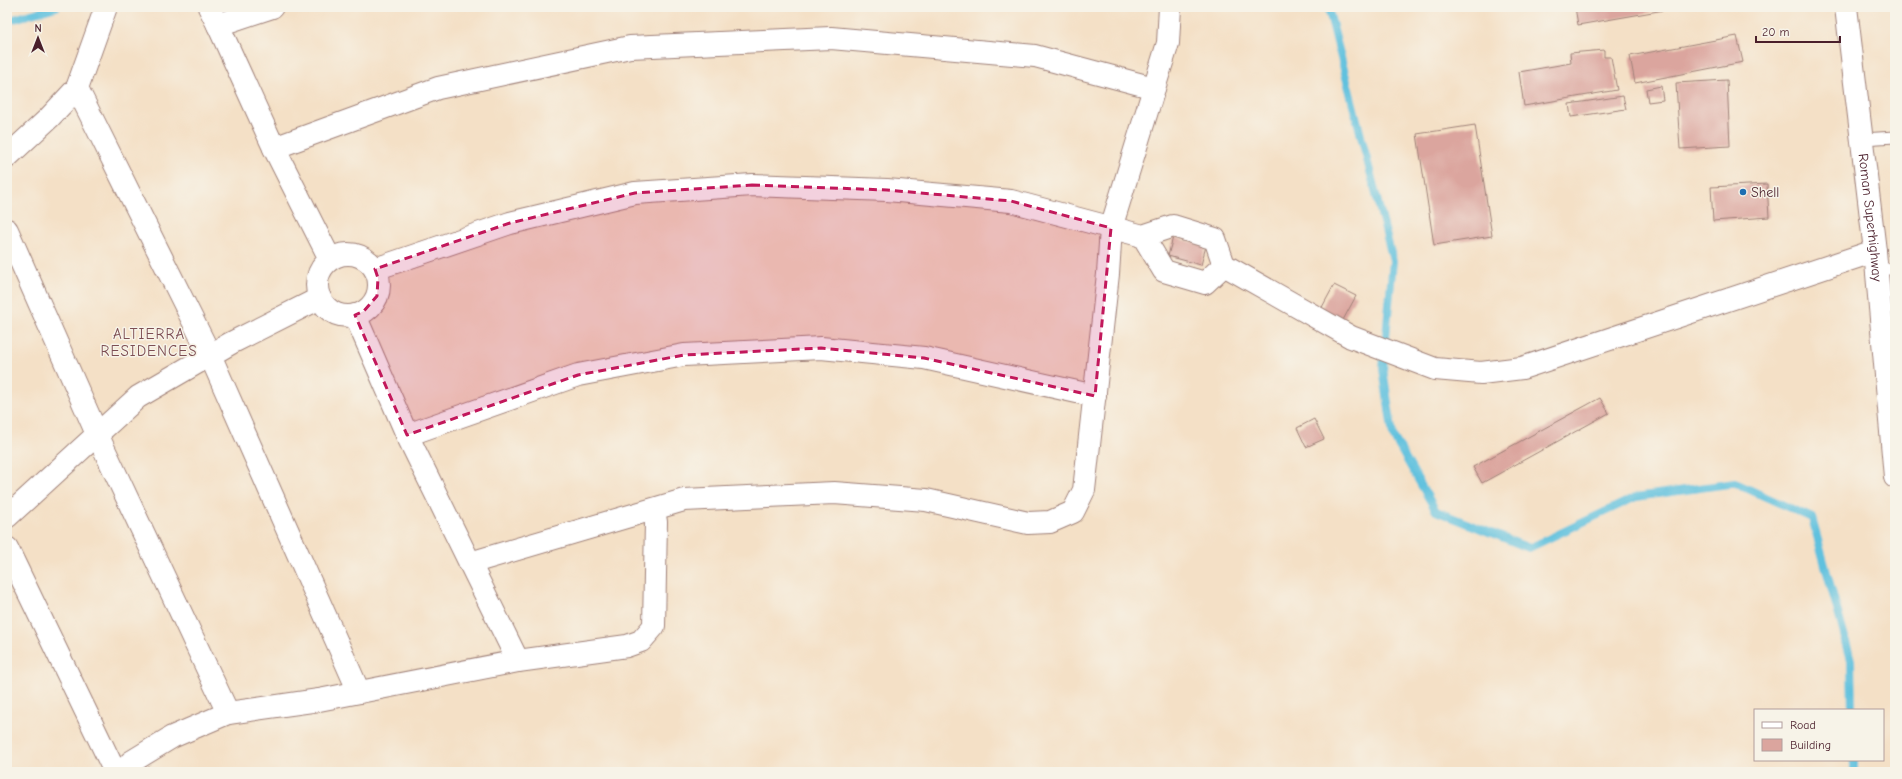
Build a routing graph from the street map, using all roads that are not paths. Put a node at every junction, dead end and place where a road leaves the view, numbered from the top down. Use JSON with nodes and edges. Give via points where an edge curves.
{"nodes":[{"id":1,"x":106,"y":7,"type":"edge"},
{"id":2,"x":272,"y":7,"type":"edge"},
{"id":3,"x":1170,"y":7,"type":"edge"},
{"id":4,"x":1846,"y":7,"type":"edge"},
{"id":5,"x":214,"y":16,"type":"edge"},
{"id":6,"x":77,"y":88,"type":"junction"},
{"id":7,"x":1154,"y":88,"type":"junction"},
{"id":8,"x":1895,"y":137,"type":"edge"},
{"id":9,"x":1862,"y":139,"type":"junction"},
{"id":10,"x":274,"y":148,"type":"junction"},
{"id":11,"x":7,"y":157,"type":"edge"},
{"id":12,"x":1111,"y":228,"type":"junction"},
{"id":13,"x":7,"y":230,"type":"edge"},
{"id":14,"x":1143,"y":236,"type":"junction"},
{"id":15,"x":330,"y":259,"type":"junction"},
{"id":16,"x":1882,"y":263,"type":"edge"},
{"id":17,"x":1224,"y":265,"type":"junction"},
{"id":18,"x":375,"y":269,"type":"junction"},
{"id":19,"x":320,"y":298,"type":"junction"},
{"id":20,"x":355,"y":315,"type":"junction"},
{"id":21,"x":210,"y":355,"type":"junction"},
{"id":22,"x":1890,"y":361,"type":"edge"},
{"id":23,"x":1095,"y":396,"type":"junction"},
{"id":24,"x":97,"y":434,"type":"junction"},
{"id":25,"x":407,"y":435,"type":"junction"},
{"id":26,"x":1895,"y":477,"type":"edge"},
{"id":27,"x":654,"y":510,"type":"junction"},
{"id":28,"x":7,"y":517,"type":"edge"},
{"id":29,"x":7,"y":548,"type":"edge"},
{"id":30,"x":470,"y":563,"type":"junction"},
{"id":31,"x":518,"y":661,"type":"junction"},
{"id":32,"x":358,"y":692,"type":"junction"},
{"id":33,"x":228,"y":713,"type":"junction"},
{"id":34,"x":115,"y":772,"type":"edge"},
{"id":35,"x":122,"y":772,"type":"edge"}],
"edges":[{"from":1,"to":6,"type":"street"},
{"from":2,"to":5,"type":"street"},
{"from":3,"to":7,"type":"street","via":[[1168,43]]},
{"from":4,"to":9,"type":"street","name":"Roman Superhighway"},
{"from":5,"to":10,"type":"street"},
{"from":6,"to":11,"type":"street"},
{"from":6,"to":21,"type":"street"},
{"from":7,"to":10,"type":"street","via":[[1035,56],[832,38],[630,47],[438,88]]},
{"from":7,"to":12,"type":"street"},
{"from":8,"to":9,"type":"lane"},
{"from":9,"to":16,"type":"street","name":"Roman Superhighway"},
{"from":10,"to":15,"type":"street"},
{"from":12,"to":14,"type":"street"},
{"from":12,"to":18,"type":"street","via":[[1011,201],[887,190],[752,185],[634,194],[510,223]]},
{"from":12,"to":23,"type":"street"},
{"from":13,"to":24,"type":"street"},
{"from":14,"to":17,"type":"street","via":[[1174,226],[1215,239]]},
{"from":14,"to":17,"type":"street","via":[[1164,271],[1205,283]]},
{"from":15,"to":18,"type":"street","via":[[340,255],[359,256]]},
{"from":15,"to":19,"type":"street","via":[[319,273],[317,281]]},
{"from":16,"to":17,"type":"street","via":[[1522,368],[1481,373],[1436,369],[1351,337]]},
{"from":16,"to":22,"type":"street","name":"Roman Superhighway"},
{"from":18,"to":20,"type":"street","via":[[378,278],[377,296],[364,311]]},
{"from":19,"to":20,"type":"street","via":[[326,307],[335,313],[344,316]]},
{"from":19,"to":21,"type":"street"},
{"from":20,"to":25,"type":"street"},
{"from":21,"to":24,"type":"street","via":[[138,397]]},
{"from":21,"to":32,"type":"street"},
{"from":22,"to":26,"type":"street","name":"Roman Superhighway"},
{"from":23,"to":25,"type":"street","via":[[924,358],[821,348],[684,354],[578,375]]},
{"from":23,"to":27,"type":"street","via":[[1084,490],[1073,512],[1050,522],[1028,523],[926,500],[834,493],[684,500]]},
{"from":24,"to":28,"type":"street"},
{"from":24,"to":33,"type":"street"},
{"from":25,"to":30,"type":"street"},
{"from":27,"to":30,"type":"street"},
{"from":27,"to":31,"type":"street","via":[[654,626],[641,641],[627,646]]},
{"from":29,"to":34,"type":"street"},
{"from":30,"to":31,"type":"street"},
{"from":31,"to":32,"type":"street"},
{"from":32,"to":33,"type":"street"},
{"from":33,"to":35,"type":"street","via":[[172,737],[131,762]]}]}
